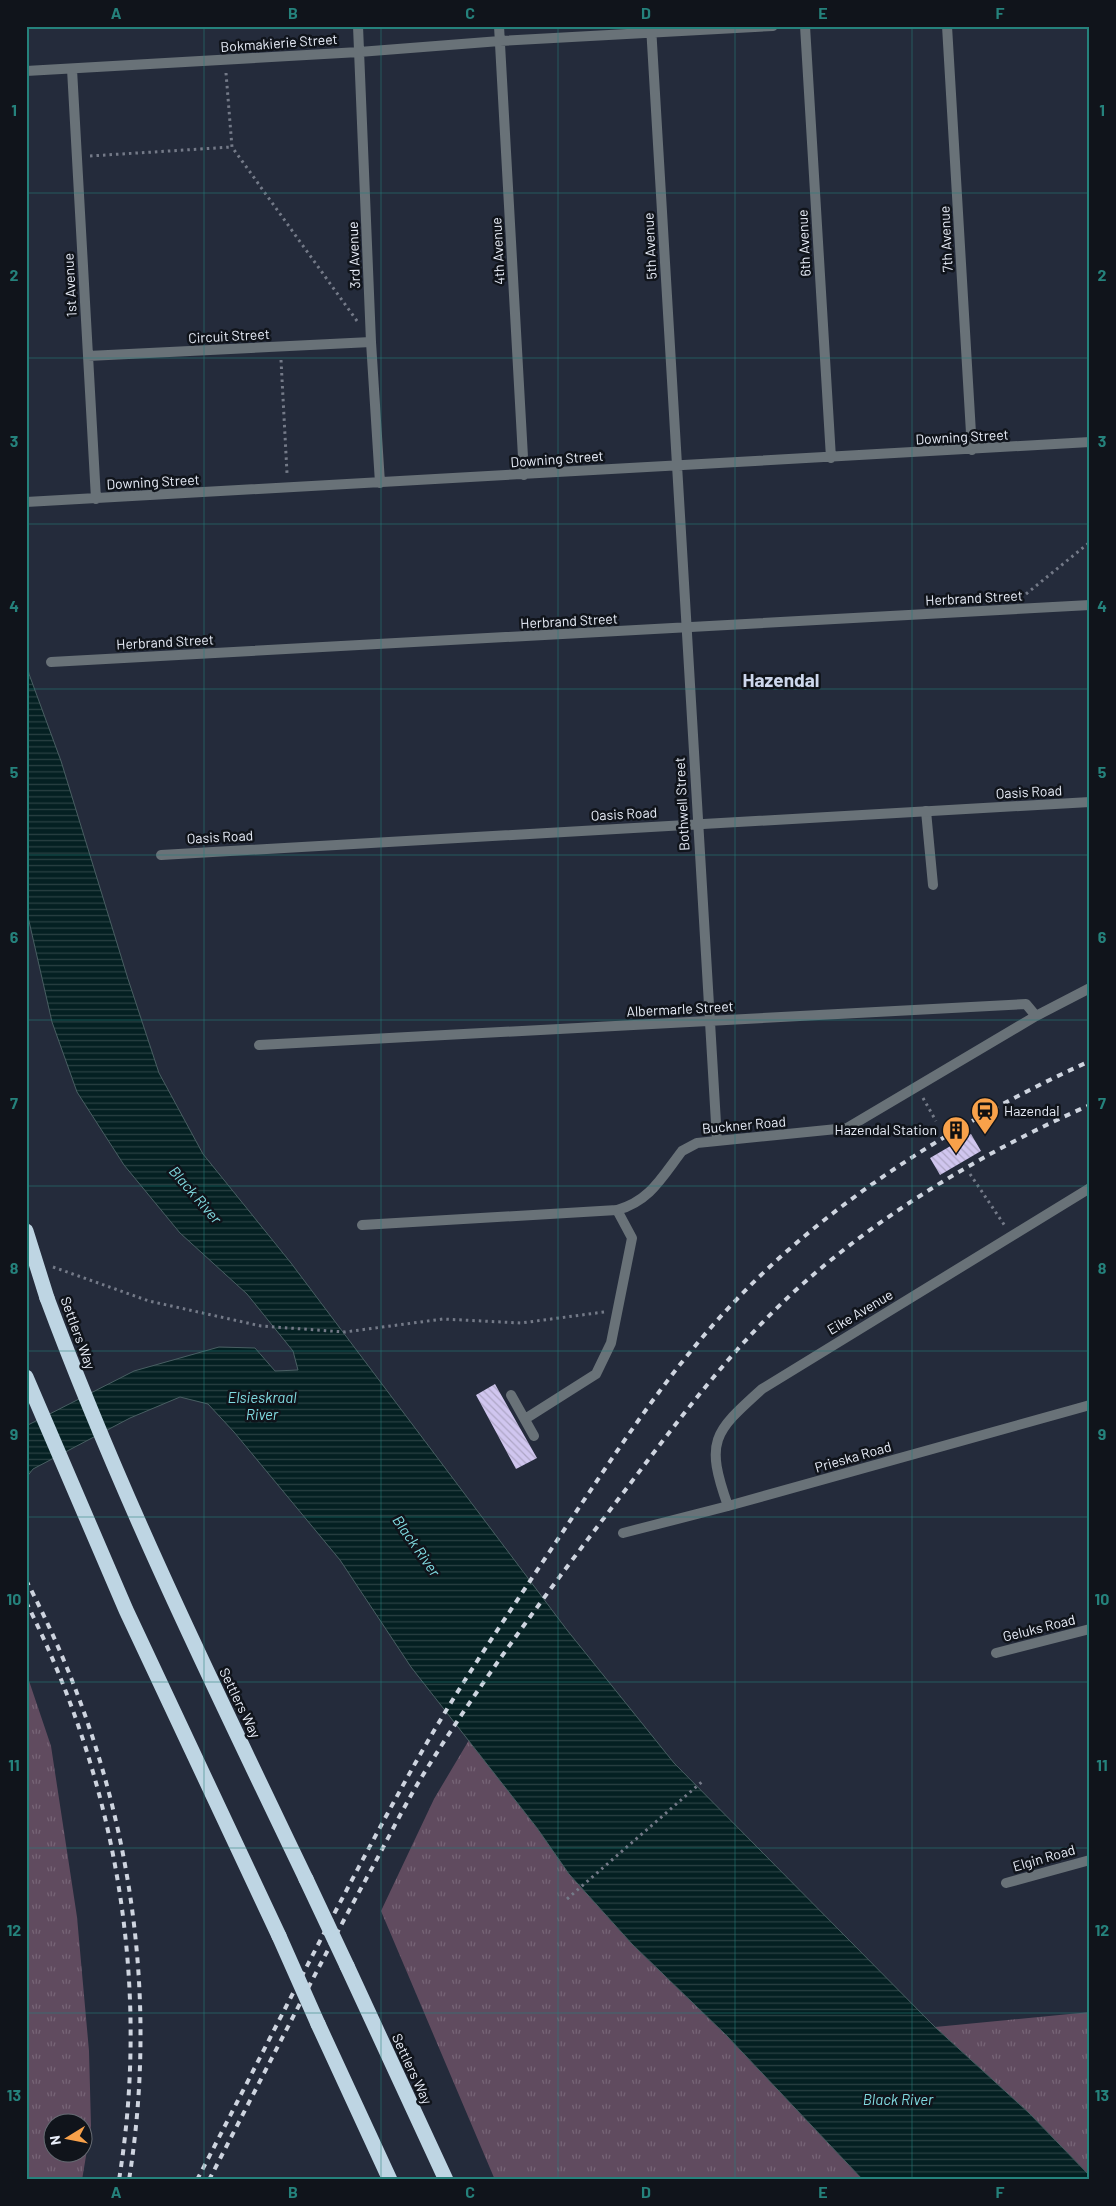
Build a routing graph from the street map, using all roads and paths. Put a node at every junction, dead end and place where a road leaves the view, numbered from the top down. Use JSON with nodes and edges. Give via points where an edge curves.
{"nodes":[{"id":1,"x":358,"y":26,"type":"edge"},
{"id":2,"x":499,"y":26,"type":"edge"},
{"id":3,"x":773,"y":26,"type":"edge"},
{"id":4,"x":805,"y":26,"type":"edge"},
{"id":5,"x":947,"y":26,"type":"edge"},
{"id":6,"x":651,"y":30,"type":"edge"},
{"id":7,"x":500,"y":41,"type":"junction"},
{"id":8,"x":359,"y":52,"type":"junction"},
{"id":9,"x":224,"y":60,"type":"junction"},
{"id":10,"x":72,"y":69,"type":"junction"},
{"id":11,"x":26,"y":71,"type":"edge"},
{"id":12,"x":232,"y":146,"type":"junction"},
{"id":13,"x":77,"y":157,"type":"junction"},
{"id":14,"x":371,"y":342,"type":"junction"},
{"id":15,"x":281,"y":347,"type":"junction"},
{"id":16,"x":88,"y":356,"type":"junction"},
{"id":17,"x":1090,"y":442,"type":"edge"},
{"id":18,"x":972,"y":450,"type":"junction"},
{"id":19,"x":831,"y":458,"type":"junction"},
{"id":20,"x":676,"y":465,"type":"junction"},
{"id":21,"x":524,"y":475,"type":"junction"},
{"id":22,"x":380,"y":483,"type":"junction"},
{"id":23,"x":288,"y":488,"type":"junction"},
{"id":24,"x":96,"y":498,"type":"junction"},
{"id":25,"x":26,"y":502,"type":"edge"},
{"id":26,"x":1090,"y":542,"type":"edge"},
{"id":27,"x":1090,"y":605,"type":"edge"},
{"id":28,"x":1007,"y":610,"type":"junction"},
{"id":29,"x":685,"y":628,"type":"junction"},
{"id":30,"x":50,"y":662,"type":"dead end"},
{"id":31,"x":1090,"y":802,"type":"edge"},
{"id":32,"x":926,"y":811,"type":"junction"},
{"id":33,"x":697,"y":823,"type":"junction"},
{"id":34,"x":161,"y":854,"type":"dead end"},
{"id":35,"x":933,"y":885,"type":"dead end"},
{"id":36,"x":1090,"y":988,"type":"edge"},
{"id":37,"x":1036,"y":1016,"type":"junction"},
{"id":38,"x":709,"y":1021,"type":"junction"},
{"id":39,"x":259,"y":1044,"type":"dead end"},
{"id":40,"x":927,"y":1106,"type":"dead end"},
{"id":41,"x":936,"y":1121,"type":"dead end"},
{"id":42,"x":717,"y":1140,"type":"junction"},
{"id":43,"x":970,"y":1174,"type":"dead end"},
{"id":44,"x":1090,"y":1188,"type":"edge"},
{"id":45,"x":617,"y":1210,"type":"junction"},
{"id":46,"x":362,"y":1225,"type":"dead end"},
{"id":47,"x":1006,"y":1228,"type":"dead end"},
{"id":48,"x":26,"y":1231,"type":"edge"},
{"id":49,"x":50,"y":1266,"type":"dead end"},
{"id":50,"x":619,"y":1310,"type":"junction"},
{"id":51,"x":26,"y":1377,"type":"edge"},
{"id":52,"x":511,"y":1395,"type":"dead end"},
{"id":53,"x":1090,"y":1405,"type":"edge"},
{"id":54,"x":525,"y":1419,"type":"junction"},
{"id":55,"x":534,"y":1436,"type":"dead end"},
{"id":56,"x":728,"y":1506,"type":"junction"},
{"id":57,"x":623,"y":1533,"type":"dead end"},
{"id":58,"x":1090,"y":1629,"type":"edge"},
{"id":59,"x":996,"y":1653,"type":"dead end"},
{"id":60,"x":704,"y":1780,"type":"dead end"},
{"id":61,"x":1090,"y":1860,"type":"edge"},
{"id":62,"x":1006,"y":1883,"type":"dead end"},
{"id":63,"x":566,"y":1899,"type":"dead end"},
{"id":64,"x":390,"y":2180,"type":"edge"},
{"id":65,"x":446,"y":2180,"type":"edge"}],
"edges":[{"from":1,"to":8,"type":"street","name":"3rd Avenue"},
{"from":2,"to":7,"type":"street","name":"4th Avenue"},
{"from":3,"to":6,"type":"street","name":"Bokmakierie Street"},
{"from":4,"to":19,"type":"street","name":"6th Avenue"},
{"from":5,"to":18,"type":"street","name":"7th Avenue"},
{"from":6,"to":7,"type":"street","name":"Bokmakierie Street"},
{"from":6,"to":20,"type":"street","name":"5th Avenue"},
{"from":7,"to":8,"type":"street","name":"Bokmakierie Street"},
{"from":7,"to":21,"type":"street","name":"4th Avenue"},
{"from":8,"to":9,"type":"street","name":"Bokmakierie Street"},
{"from":8,"to":14,"type":"street","name":"3rd Avenue"},
{"from":9,"to":10,"type":"street","name":"Bokmakierie Street"},
{"from":9,"to":12,"type":"path"},
{"from":10,"to":11,"type":"street","name":"Bokmakierie Street"},
{"from":10,"to":13,"type":"street","name":"1st Avenue"},
{"from":12,"to":13,"type":"path"},
{"from":12,"to":14,"type":"path"},
{"from":13,"to":16,"type":"street","name":"1st Avenue"},
{"from":14,"to":15,"type":"street","name":"Circuit Street"},
{"from":14,"to":22,"type":"street","name":"3rd Avenue"},
{"from":15,"to":16,"type":"street","name":"Circuit Street"},
{"from":15,"to":23,"type":"path"},
{"from":16,"to":24,"type":"street","name":"1st Avenue"},
{"from":17,"to":18,"type":"street","name":"Downing Street"},
{"from":18,"to":19,"type":"street","name":"Downing Street"},
{"from":19,"to":20,"type":"street","name":"Downing Street"},
{"from":20,"to":21,"type":"street","name":"Downing Street"},
{"from":20,"to":29,"type":"street","name":"Bothwell Street"},
{"from":21,"to":22,"type":"street","name":"Downing Street"},
{"from":22,"to":23,"type":"street","name":"Downing Street"},
{"from":23,"to":24,"type":"street","name":"Downing Street"},
{"from":24,"to":25,"type":"street","name":"Downing Street"},
{"from":26,"to":28,"type":"path"},
{"from":27,"to":28,"type":"street","name":"Herbrand Street"},
{"from":28,"to":29,"type":"street","name":"Herbrand Street"},
{"from":29,"to":30,"type":"street","name":"Herbrand Street"},
{"from":29,"to":33,"type":"street","name":"Bothwell Street"},
{"from":31,"to":32,"type":"street","name":"Oasis Road"},
{"from":32,"to":33,"type":"street","name":"Oasis Road"},
{"from":32,"to":35,"type":"street"},
{"from":33,"to":34,"type":"street","name":"Oasis Road"},
{"from":33,"to":38,"type":"street","name":"Bothwell Street"},
{"from":36,"to":37,"type":"street"},
{"from":37,"to":38,"type":"street","name":"Albermarle Street","via":[[1026,1004]]},
{"from":37,"to":42,"type":"street","name":"Buckner Road","via":[[847,1128]]},
{"from":38,"to":39,"type":"street","name":"Albermarle Street"},
{"from":38,"to":42,"type":"street","name":"Bothwell Street"},
{"from":40,"to":41,"type":"path"},
{"from":42,"to":45,"type":"street","name":"Buckner Road","via":[[689,1146],[646,1197],[633,1206]]},
{"from":43,"to":47,"type":"path"},
{"from":44,"to":56,"type":"street","name":"Eike Avenue","via":[[762,1389],[725,1425],[717,1438],[716,1474]]},
{"from":45,"to":46,"type":"street","name":"Buckner Road"},
{"from":45,"to":50,"type":"street","via":[[632,1238]]},
{"from":48,"to":65,"type":"highway","name":"Settlers Way","bridge":true,"via":[[78,1382],[119,1479],[173,1601]]},
{"from":49,"to":50,"type":"path","via":[[149,1301],[261,1326],[344,1332],[443,1319],[521,1324]]},
{"from":50,"to":54,"type":"street","via":[[611,1342],[596,1374]]},
{"from":51,"to":64,"type":"highway","bridge":true,"via":[[126,1610]]},
{"from":52,"to":54,"type":"street"},
{"from":53,"to":56,"type":"street","name":"Prieska Road"},
{"from":54,"to":55,"type":"street"},
{"from":56,"to":57,"type":"street","name":"Prieska Road"},
{"from":58,"to":59,"type":"street","name":"Geluks Road"},
{"from":60,"to":63,"type":"path"},
{"from":61,"to":62,"type":"street","name":"Elgin Road"}]}
